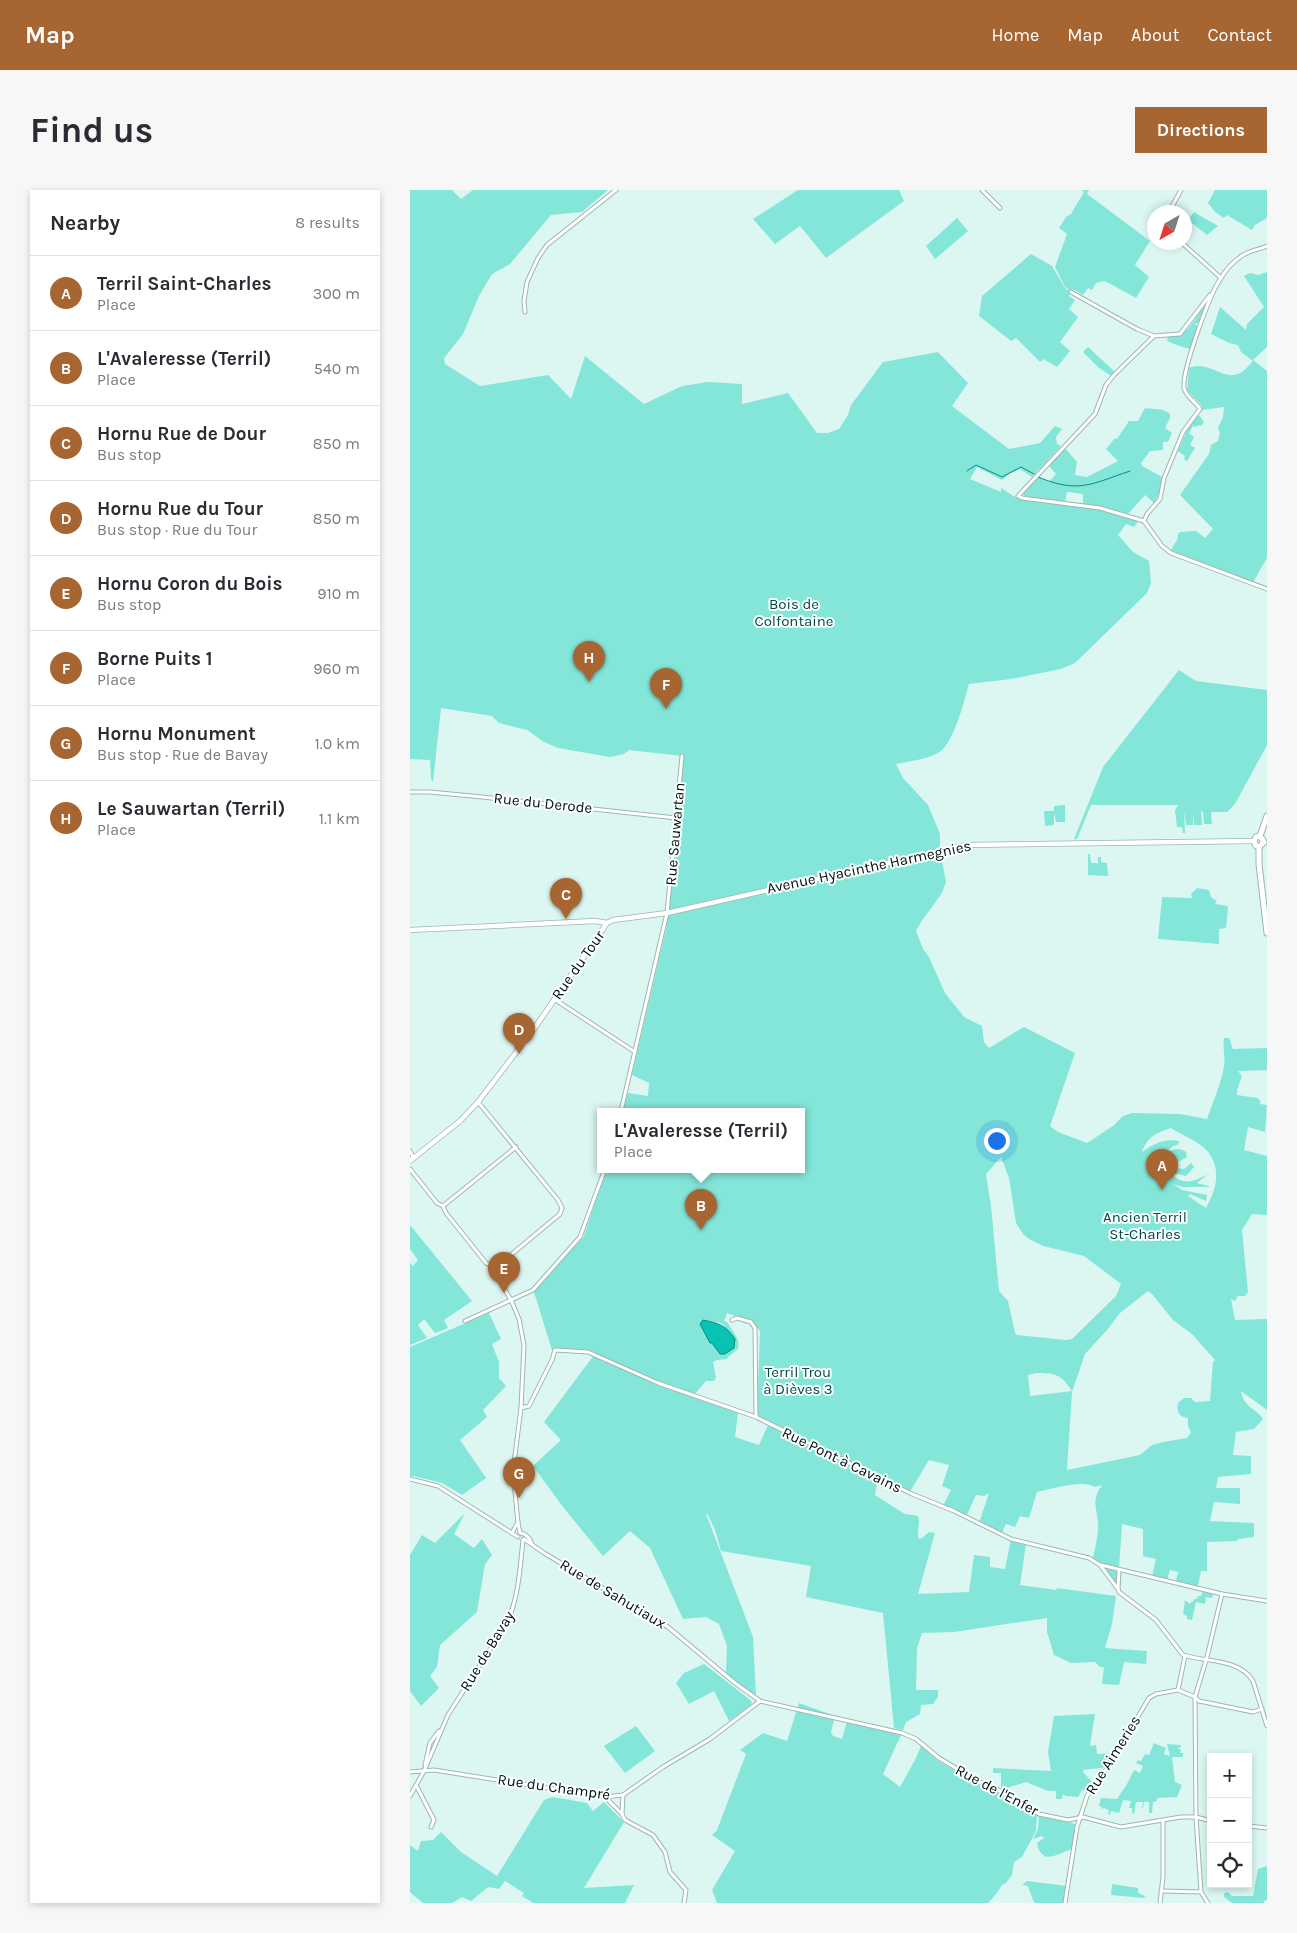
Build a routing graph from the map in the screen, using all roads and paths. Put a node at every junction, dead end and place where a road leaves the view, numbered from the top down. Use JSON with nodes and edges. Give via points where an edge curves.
{"nodes":[{"id":1,"x":616,"y":190,"type":"edge"},
{"id":2,"x":982,"y":190,"type":"edge"},
{"id":3,"x":1181,"y":190,"type":"edge"},
{"id":4,"x":1173,"y":205,"type":"edge"},
{"id":5,"x":1000,"y":208,"type":"dead end"},
{"id":6,"x":1267,"y":246,"type":"edge"},
{"id":7,"x":1190,"y":250,"type":"edge"},
{"id":8,"x":1221,"y":278,"type":"junction"},
{"id":9,"x":1214,"y":291,"type":"junction"},
{"id":10,"x":1071,"y":292,"type":"dead end"},
{"id":11,"x":525,"y":312,"type":"dead end"},
{"id":12,"x":1154,"y":336,"type":"junction"},
{"id":13,"x":1144,"y":521,"type":"junction"},
{"id":14,"x":1267,"y":589,"type":"edge"},
{"id":15,"x":682,"y":756,"type":"dead end"},
{"id":16,"x":410,"y":792,"type":"edge"},
{"id":17,"x":1267,"y":816,"type":"edge"},
{"id":18,"x":676,"y":818,"type":"junction"},
{"id":19,"x":1260,"y":836,"type":"junction"},
{"id":20,"x":1254,"y":841,"type":"junction"},
{"id":21,"x":1266,"y":842,"type":"edge"},
{"id":22,"x":1259,"y":846,"type":"junction"},
{"id":23,"x":667,"y":913,"type":"junction"},
{"id":24,"x":607,"y":923,"type":"junction"},
{"id":25,"x":410,"y":930,"type":"edge"},
{"id":26,"x":1267,"y":933,"type":"edge"},
{"id":27,"x":554,"y":999,"type":"junction"},
{"id":28,"x":635,"y":1052,"type":"junction"},
{"id":29,"x":478,"y":1102,"type":"junction"},
{"id":30,"x":622,"y":1108,"type":"edge"},
{"id":31,"x":516,"y":1147,"type":"junction"},
{"id":32,"x":410,"y":1152,"type":"edge"},
{"id":33,"x":412,"y":1159,"type":"edge"},
{"id":34,"x":410,"y":1169,"type":"edge"},
{"id":35,"x":604,"y":1173,"type":"edge"},
{"id":36,"x":443,"y":1206,"type":"junction"},
{"id":37,"x":495,"y":1268,"type":"junction"},
{"id":38,"x":511,"y":1300,"type":"junction"},
{"id":39,"x":732,"y":1320,"type":"dead end"},
{"id":40,"x":465,"y":1321,"type":"dead end"},
{"id":41,"x":522,"y":1408,"type":"junction"},
{"id":42,"x":756,"y":1417,"type":"junction"},
{"id":43,"x":410,"y":1480,"type":"edge"},
{"id":44,"x":518,"y":1522,"type":"junction"},
{"id":45,"x":511,"y":1531,"type":"junction"},
{"id":46,"x":521,"y":1537,"type":"junction"},
{"id":47,"x":531,"y":1544,"type":"junction"},
{"id":48,"x":522,"y":1548,"type":"junction"},
{"id":49,"x":1100,"y":1565,"type":"junction"},
{"id":50,"x":1119,"y":1570,"type":"junction"},
{"id":51,"x":1118,"y":1589,"type":"junction"},
{"id":52,"x":1222,"y":1594,"type":"junction"},
{"id":53,"x":1267,"y":1601,"type":"edge"},
{"id":54,"x":1185,"y":1656,"type":"junction"},
{"id":55,"x":1206,"y":1659,"type":"junction"},
{"id":56,"x":1178,"y":1690,"type":"junction"},
{"id":57,"x":1195,"y":1697,"type":"junction"},
{"id":58,"x":760,"y":1701,"type":"junction"},
{"id":59,"x":1262,"y":1709,"type":"junction"},
{"id":60,"x":1267,"y":1726,"type":"edge"},
{"id":61,"x":424,"y":1771,"type":"junction"},
{"id":62,"x":410,"y":1772,"type":"edge"},
{"id":63,"x":416,"y":1785,"type":"junction"},
{"id":64,"x":623,"y":1795,"type":"junction"},
{"id":65,"x":410,"y":1796,"type":"edge"},
{"id":66,"x":604,"y":1797,"type":"junction"},
{"id":67,"x":622,"y":1814,"type":"junction"},
{"id":68,"x":1196,"y":1817,"type":"junction"},
{"id":69,"x":1080,"y":1818,"type":"junction"},
{"id":70,"x":1207,"y":1820,"type":"edge"},
{"id":71,"x":1163,"y":1821,"type":"junction"},
{"id":72,"x":1252,"y":1826,"type":"edge"},
{"id":73,"x":430,"y":1827,"type":"dead end"},
{"id":74,"x":1267,"y":1828,"type":"edge"},
{"id":75,"x":1161,"y":1891,"type":"junction"},
{"id":76,"x":1200,"y":1892,"type":"junction"},
{"id":77,"x":684,"y":1903,"type":"edge"},
{"id":78,"x":1065,"y":1903,"type":"edge"},
{"id":79,"x":1160,"y":1903,"type":"edge"},
{"id":80,"x":1208,"y":1903,"type":"edge"}],
"edges":[{"from":1,"to":11,"type":"street","via":[[547,245],[528,282]]},
{"from":2,"to":5,"type":"street"},
{"from":3,"to":4,"type":"street"},
{"from":6,"to":8,"type":"street","via":[[1240,257]]},
{"from":7,"to":8,"type":"street"},
{"from":8,"to":9,"type":"street"},
{"from":9,"to":12,"type":"street","via":[[1180,334]]},
{"from":9,"to":13,"type":"street","via":[[1185,376],[1186,393],[1200,409],[1183,432],[1164,478],[1160,498]]},
{"from":10,"to":12,"type":"street"},
{"from":12,"to":13,"type":"street","via":[[1110,379],[1092,417],[1018,496],[1100,508]]},
{"from":13,"to":14,"type":"street","via":[[1162,546],[1172,553]]},
{"from":15,"to":18,"type":"street","name":"Rue Sauwartan"},
{"from":16,"to":18,"type":"street","name":"Rue du Derode","via":[[447,793]]},
{"from":17,"to":19,"type":"main road"},
{"from":18,"to":23,"type":"street","name":"Rue Sauwartan"},
{"from":19,"to":20,"type":"main road"},
{"from":19,"to":21,"type":"main road"},
{"from":20,"to":22,"type":"main road"},
{"from":20,"to":23,"type":"street","name":"Avenue Hyacinthe Harmegnies","via":[[966,845]]},
{"from":21,"to":22,"type":"main road"},
{"from":22,"to":26,"type":"main road"},
{"from":23,"to":24,"type":"street","name":"Avenue Hyacinthe Harmegnies"},
{"from":23,"to":28,"type":"street","name":"Rue Sauwartan"},
{"from":24,"to":25,"type":"street","name":"Avenue Hyacinthe Harmegnies"},
{"from":24,"to":27,"type":"street","name":"Rue du Tour"},
{"from":27,"to":28,"type":"street"},
{"from":27,"to":29,"type":"street","name":"Rue du Tour"},
{"from":28,"to":30,"type":"street","name":"Rue Sauwartan"},
{"from":29,"to":31,"type":"street"},
{"from":29,"to":33,"type":"street","name":"Rue du Tour","via":[[460,1122]]},
{"from":31,"to":36,"type":"street"},
{"from":31,"to":37,"type":"street","via":[[561,1204],[562,1212]]},
{"from":32,"to":33,"type":"street"},
{"from":34,"to":36,"type":"street"},
{"from":35,"to":38,"type":"street","via":[[580,1237],[533,1290]]},
{"from":36,"to":37,"type":"street","via":[[486,1263]]},
{"from":37,"to":38,"type":"street"},
{"from":38,"to":40,"type":"street"},
{"from":38,"to":41,"type":"street","via":[[524,1345]]},
{"from":39,"to":42,"type":"street","via":[[737,1318],[754,1324]]},
{"from":41,"to":42,"type":"street","name":"Rue Pont à Cavains","via":[[529,1406],[555,1350],[588,1352],[658,1383]]},
{"from":41,"to":44,"type":"street","via":[[513,1471]]},
{"from":42,"to":49,"type":"street","name":"Rue Pont à Cavains","via":[[1010,1540],[1089,1558]]},
{"from":43,"to":45,"type":"street","name":"Rue de Sahutiaux","via":[[438,1486]]},
{"from":44,"to":45,"type":"street"},
{"from":44,"to":46,"type":"street"},
{"from":45,"to":46,"type":"street","name":"Rue de Sahutiaux"},
{"from":46,"to":47,"type":"street","name":"Rue de Sahutiaux","via":[[531,1540]]},
{"from":46,"to":48,"type":"street"},
{"from":47,"to":48,"type":"street"},
{"from":47,"to":58,"type":"street","name":"Rue de Sahutiaux","via":[[668,1626]]},
{"from":48,"to":61,"type":"street","name":"Rue de Bavay","via":[[514,1608],[448,1715]]},
{"from":49,"to":50,"type":"street","name":"Rue Pont à Cavains"},
{"from":49,"to":51,"type":"street"},
{"from":50,"to":51,"type":"street"},
{"from":50,"to":52,"type":"street","name":"Rue Pont à Cavains"},
{"from":51,"to":54,"type":"street","via":[[1156,1620]]},
{"from":52,"to":53,"type":"street","name":"Rue Pont à Cavains"},
{"from":52,"to":55,"type":"street"},
{"from":54,"to":55,"type":"street"},
{"from":54,"to":56,"type":"street"},
{"from":55,"to":57,"type":"street"},
{"from":55,"to":59,"type":"street","via":[[1245,1672]]},
{"from":56,"to":57,"type":"street"},
{"from":56,"to":69,"type":"street","name":"Rue Aimeries","via":[[1149,1698],[1087,1796]]},
{"from":57,"to":59,"type":"street","via":[[1199,1701],[1253,1712]]},
{"from":57,"to":68,"type":"street"},
{"from":58,"to":64,"type":"street","name":"Rue du Champré","via":[[710,1739]]},
{"from":58,"to":69,"type":"street","name":"Rue de l'Enfer","via":[[902,1733],[921,1743],[938,1758],[1034,1812],[1068,1820]]},
{"from":59,"to":60,"type":"street"},
{"from":61,"to":62,"type":"street","name":"Rue du Champré"},
{"from":61,"to":63,"type":"street","name":"Rue de Bavay"},
{"from":61,"to":66,"type":"street","name":"Rue du Champré"},
{"from":63,"to":65,"type":"street","name":"Rue de Bavay"},
{"from":63,"to":73,"type":"street","via":[[434,1820]]},
{"from":64,"to":66,"type":"street","name":"Rue du Champré"},
{"from":64,"to":67,"type":"street"},
{"from":66,"to":67,"type":"street"},
{"from":67,"to":77,"type":"street","via":[[625,1820],[653,1835],[665,1852],[670,1872],[686,1890]]},
{"from":68,"to":70,"type":"street"},
{"from":68,"to":71,"type":"street","name":"Rue de l'Enfer"},
{"from":68,"to":76,"type":"street"},
{"from":69,"to":71,"type":"street","name":"Rue de l'Enfer","via":[[1121,1827]]},
{"from":69,"to":78,"type":"street","name":"Rue Aimeries"},
{"from":71,"to":75,"type":"street"},
{"from":72,"to":74,"type":"street"},
{"from":75,"to":76,"type":"street"},
{"from":75,"to":79,"type":"street"},
{"from":76,"to":80,"type":"street"}]}
